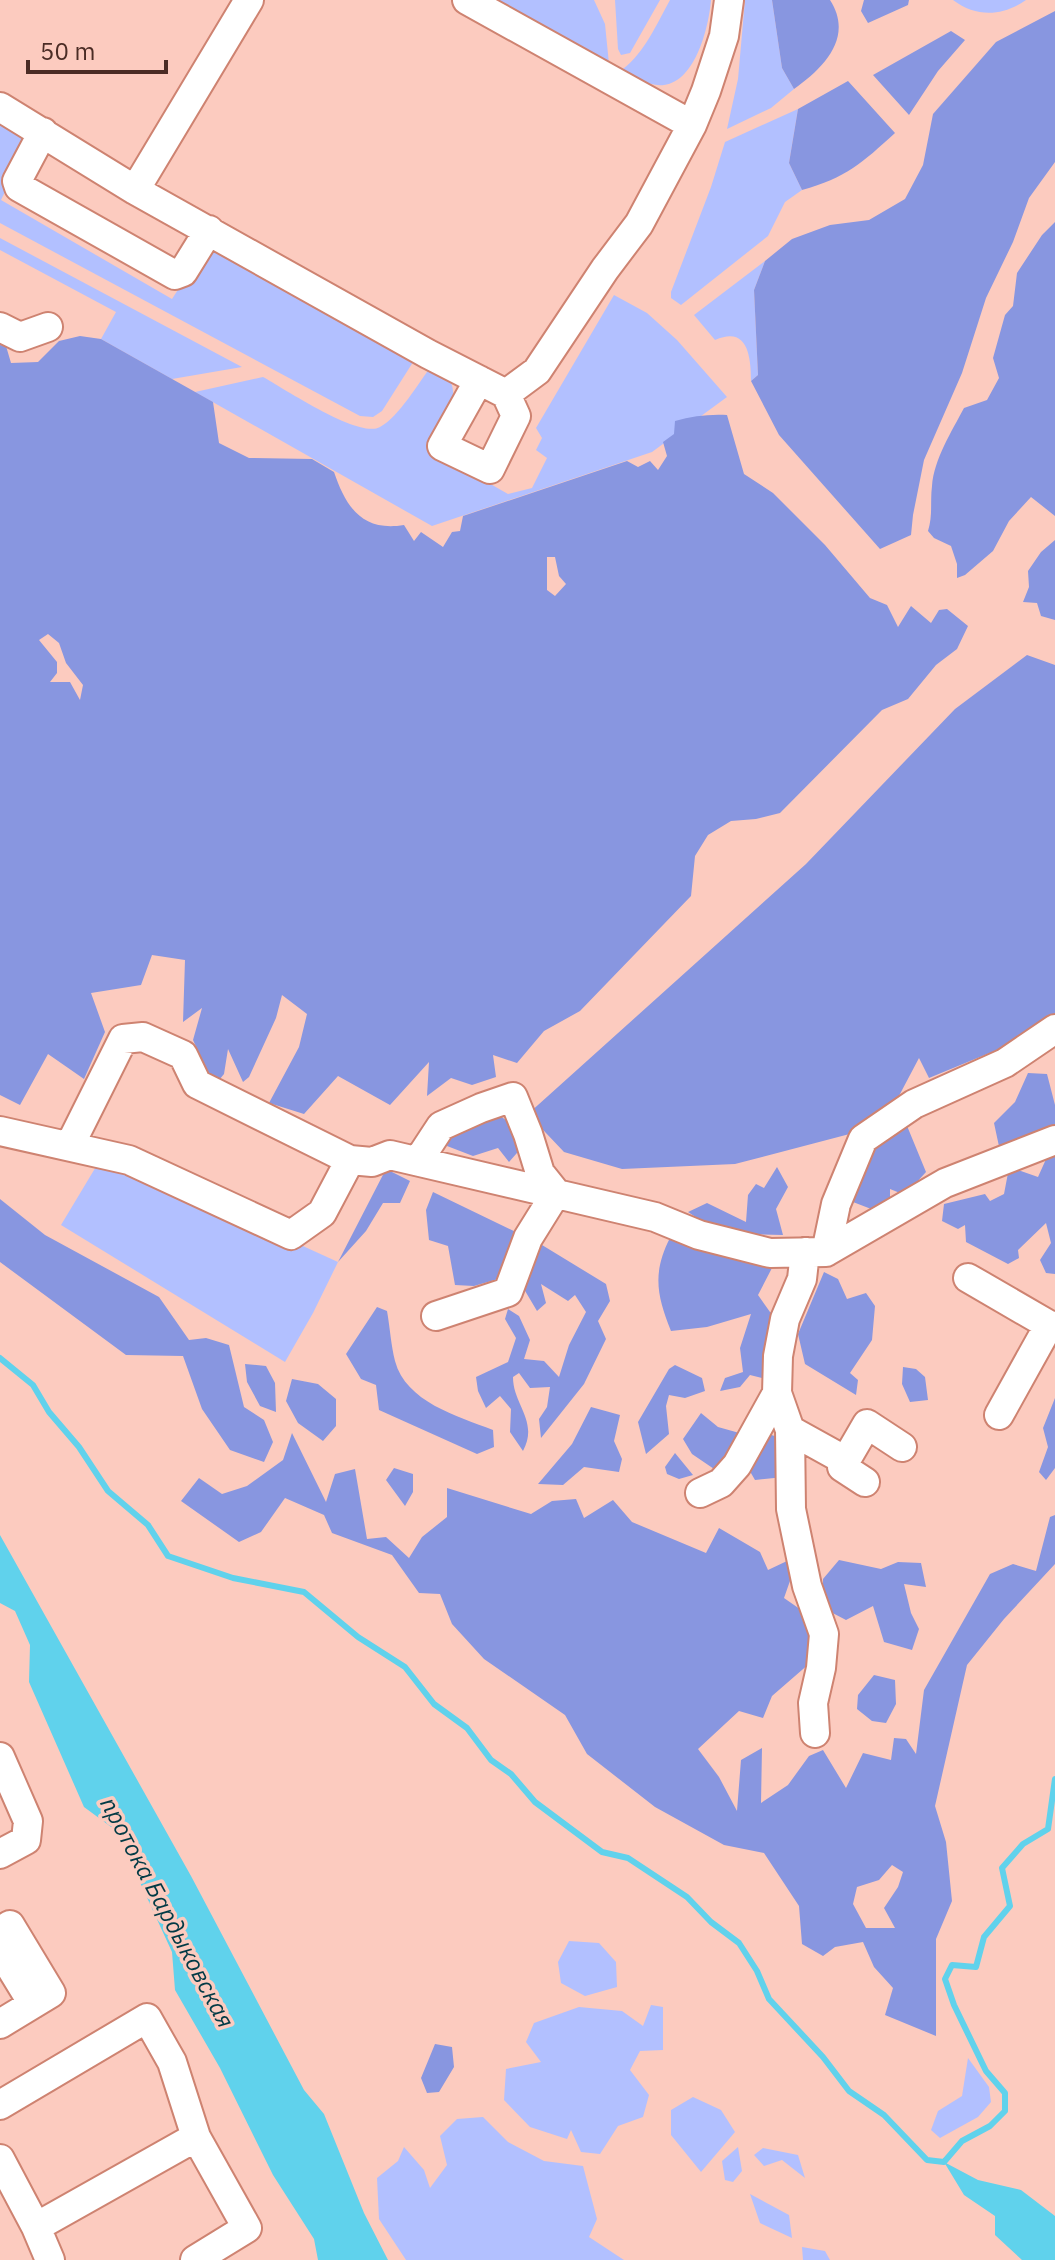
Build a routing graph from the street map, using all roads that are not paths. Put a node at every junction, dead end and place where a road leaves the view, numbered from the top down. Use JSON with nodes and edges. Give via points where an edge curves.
{"nodes":[{"id":1,"x":249,"y":0,"type":"edge"},
{"id":2,"x":467,"y":0,"type":"edge"},
{"id":3,"x":729,"y":0,"type":"edge"},
{"id":4,"x":0,"y":107,"type":"edge"},
{"id":5,"x":692,"y":125,"type":"junction"},
{"id":6,"x":43,"y":132,"type":"junction"},
{"id":7,"x":135,"y":190,"type":"junction"},
{"id":8,"x":209,"y":230,"type":"junction"},
{"id":9,"x":0,"y":327,"type":"edge"},
{"id":10,"x":48,"y":327,"type":"dead end"},
{"id":11,"x":479,"y":380,"type":"junction"},
{"id":12,"x":506,"y":394,"type":"junction"},
{"id":13,"x":1055,"y":1029,"type":"edge"},
{"id":14,"x":0,"y":1131,"type":"edge"},
{"id":15,"x":1055,"y":1140,"type":"edge"},
{"id":16,"x":70,"y":1145,"type":"junction"},
{"id":17,"x":350,"y":1160,"type":"junction"},
{"id":18,"x":418,"y":1161,"type":"junction"},
{"id":19,"x":556,"y":1193,"type":"junction"},
{"id":20,"x":815,"y":1252,"type":"junction"},
{"id":21,"x":968,"y":1278,"type":"dead end"},
{"id":22,"x":436,"y":1316,"type":"dead end"},
{"id":23,"x":1052,"y":1326,"type":"edge"},
{"id":24,"x":777,"y":1393,"type":"junction"},
{"id":25,"x":999,"y":1415,"type":"dead end"},
{"id":26,"x":790,"y":1430,"type":"junction"},
{"id":27,"x":902,"y":1447,"type":"dead end"},
{"id":28,"x":846,"y":1461,"type":"junction"},
{"id":29,"x":865,"y":1482,"type":"dead end"},
{"id":30,"x":700,"y":1493,"type":"dead end"},
{"id":31,"x":815,"y":1733,"type":"dead end"},
{"id":32,"x":0,"y":1757,"type":"edge"},
{"id":33,"x":0,"y":1854,"type":"edge"},
{"id":34,"x":0,"y":1931,"type":"edge"},
{"id":35,"x":0,"y":1950,"type":"edge"},
{"id":36,"x":11,"y":2011,"type":"edge"},
{"id":37,"x":0,"y":2105,"type":"edge"},
{"id":38,"x":196,"y":2137,"type":"junction"},
{"id":39,"x":0,"y":2159,"type":"edge"},
{"id":40,"x":36,"y":2227,"type":"junction"},
{"id":41,"x":50,"y":2260,"type":"edge"},
{"id":42,"x":195,"y":2260,"type":"edge"}],
"edges":[{"from":1,"to":7,"type":"lane"},
{"from":2,"to":5,"type":"lane"},
{"from":3,"to":5,"type":"lane","via":[[724,36]]},
{"from":4,"to":6,"type":"lane"},
{"from":5,"to":12,"type":"lane","via":[[639,224],[537,371]]},
{"from":6,"to":7,"type":"lane"},
{"from":6,"to":8,"type":"lane","via":[[17,181],[19,187],[179,276]]},
{"from":7,"to":8,"type":"lane"},
{"from":8,"to":11,"type":"lane"},
{"from":9,"to":10,"type":"lane","via":[[20,337]]},
{"from":11,"to":12,"type":"lane"},
{"from":11,"to":12,"type":"lane","via":[[442,446],[490,469],[516,416]]},
{"from":13,"to":20,"type":"lane","via":[[1005,1063],[914,1104],[863,1139]]},
{"from":14,"to":16,"type":"lane"},
{"from":15,"to":20,"type":"lane","via":[[945,1183]]},
{"from":16,"to":17,"type":"lane","via":[[129,1160],[291,1235],[322,1213]]},
{"from":16,"to":17,"type":"lane","via":[[123,1039],[143,1037],[183,1055],[197,1084]]},
{"from":17,"to":18,"type":"lane","via":[[372,1162],[390,1155]]},
{"from":18,"to":19,"type":"lane"},
{"from":18,"to":19,"type":"lane","via":[[441,1126],[513,1097],[540,1173]]},
{"from":19,"to":20,"type":"lane","via":[[770,1253]]},
{"from":19,"to":22,"type":"lane","via":[[528,1238],[508,1292]]},
{"from":20,"to":24,"type":"lane","via":[[785,1319]]},
{"from":21,"to":23,"type":"lane"},
{"from":23,"to":25,"type":"lane"},
{"from":24,"to":26,"type":"lane"},
{"from":24,"to":30,"type":"lane","via":[[737,1465],[721,1483]]},
{"from":26,"to":28,"type":"lane"},
{"from":26,"to":31,"type":"lane","via":[[791,1509],[807,1586],[824,1634],[813,1703]]},
{"from":27,"to":28,"type":"lane","via":[[867,1424]]},
{"from":28,"to":29,"type":"lane","via":[[842,1467]]},
{"from":32,"to":33,"type":"lane","via":[[28,1821],[26,1840]]},
{"from":34,"to":36,"type":"lane","via":[[10,1925],[51,1993]]},
{"from":35,"to":36,"type":"lane"},
{"from":37,"to":38,"type":"lane","via":[[147,2018],[172,2062]]},
{"from":38,"to":40,"type":"lane"},
{"from":38,"to":42,"type":"lane","via":[[247,2228]]},
{"from":39,"to":40,"type":"lane"},
{"from":40,"to":41,"type":"lane"}]}
